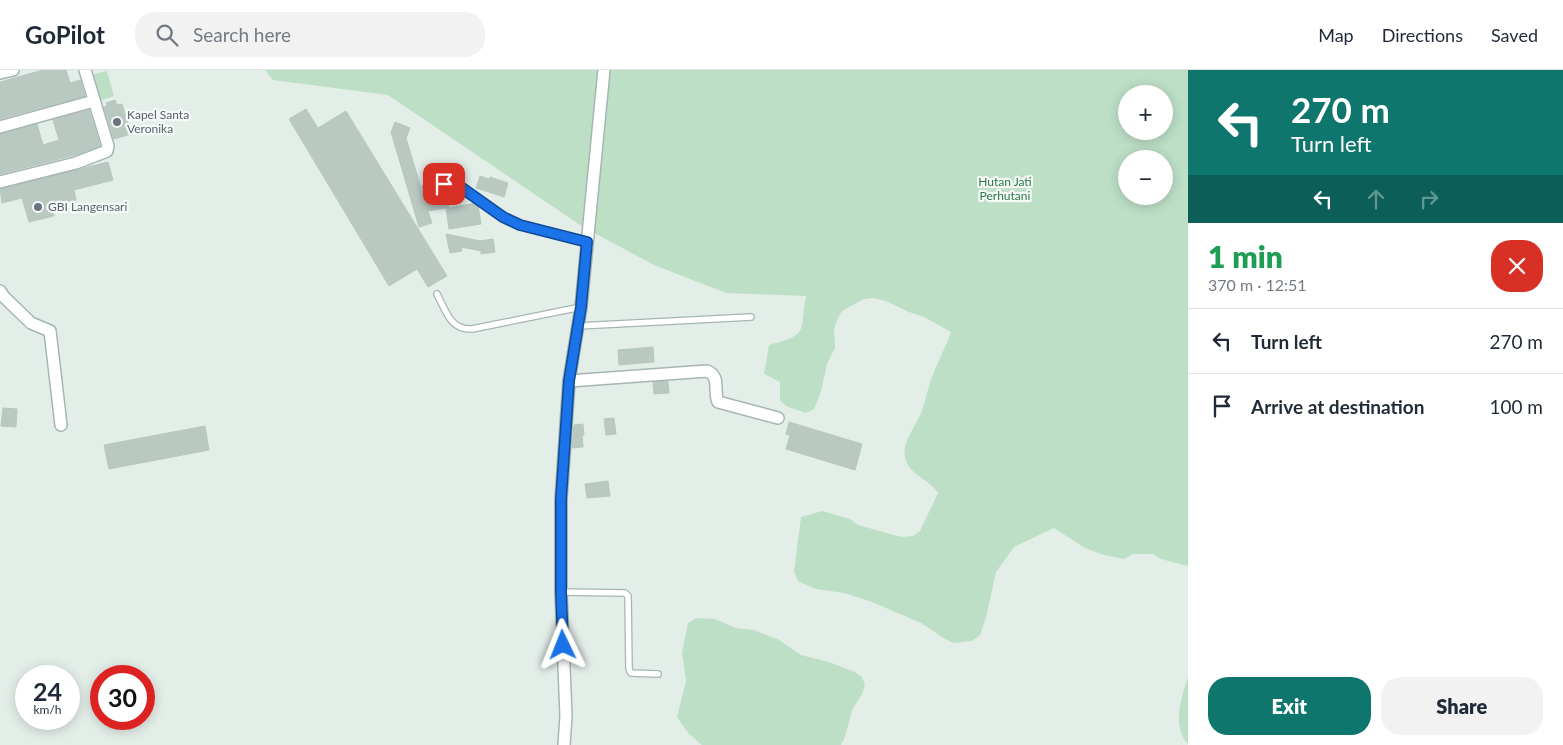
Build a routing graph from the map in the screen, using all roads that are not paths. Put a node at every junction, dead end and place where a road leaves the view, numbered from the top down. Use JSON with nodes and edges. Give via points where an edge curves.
{"nodes":[{"id":1,"x":13,"y":70,"type":"edge"},
{"id":2,"x":85,"y":70,"type":"edge"},
{"id":3,"x":604,"y":70,"type":"edge"},
{"id":4,"x":0,"y":73,"type":"edge"},
{"id":5,"x":94,"y":101,"type":"junction"},
{"id":6,"x":0,"y":127,"type":"edge"},
{"id":7,"x":0,"y":182,"type":"edge"},
{"id":8,"x":426,"y":187,"type":"dead end"},
{"id":9,"x":587,"y":242,"type":"junction"},
{"id":10,"x":0,"y":291,"type":"edge"},
{"id":11,"x":437,"y":294,"type":"dead end"},
{"id":12,"x":581,"y":307,"type":"junction"},
{"id":13,"x":751,"y":317,"type":"dead end"},
{"id":14,"x":578,"y":326,"type":"junction"},
{"id":15,"x":569,"y":381,"type":"junction"},
{"id":16,"x":778,"y":418,"type":"dead end"},
{"id":17,"x":61,"y":425,"type":"dead end"},
{"id":18,"x":561,"y":592,"type":"junction"},
{"id":19,"x":658,"y":674,"type":"dead end"},
{"id":20,"x":564,"y":745,"type":"edge"}],
"edges":[{"from":1,"to":4,"type":"street"},
{"from":2,"to":5,"type":"street"},
{"from":3,"to":9,"type":"street"},
{"from":5,"to":6,"type":"street"},
{"from":5,"to":7,"type":"street","via":[[108,146],[105,153]]},
{"from":8,"to":9,"type":"lane","via":[[454,184],[520,225]]},
{"from":9,"to":12,"type":"street"},
{"from":10,"to":17,"type":"street","via":[[30,323],[50,331]]},
{"from":11,"to":12,"type":"lane","via":[[454,325],[462,329]]},
{"from":12,"to":14,"type":"street"},
{"from":13,"to":14,"type":"lane"},
{"from":14,"to":15,"type":"street"},
{"from":15,"to":16,"type":"street","via":[[707,371],[716,378],[718,402]]},
{"from":15,"to":18,"type":"street","via":[[561,499]]},
{"from":18,"to":19,"type":"lane","via":[[625,593],[628,596],[628,669],[635,674]]},
{"from":18,"to":20,"type":"street","via":[[566,716]]}]}
